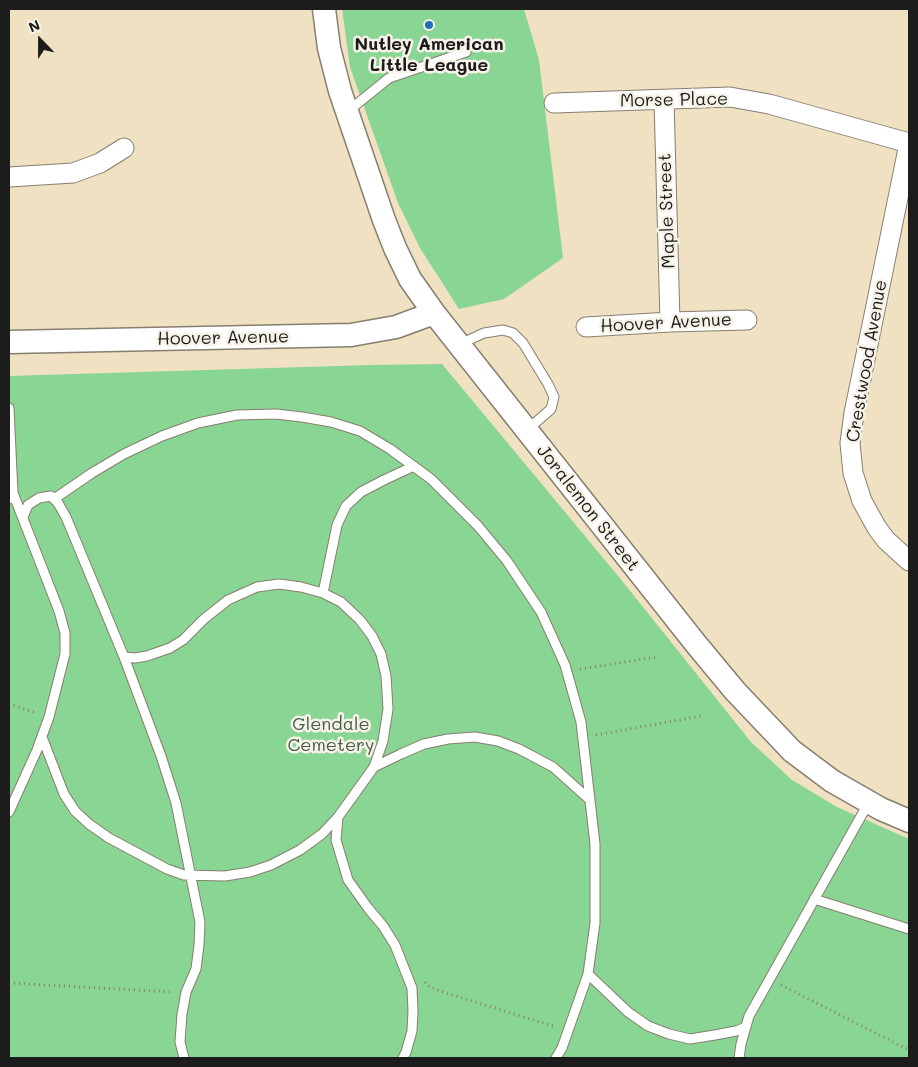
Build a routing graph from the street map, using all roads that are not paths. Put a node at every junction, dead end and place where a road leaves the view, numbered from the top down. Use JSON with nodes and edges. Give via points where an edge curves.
{"nodes":[{"id":1,"x":324,"y":9,"type":"edge"},
{"id":2,"x":466,"y":52,"type":"dead end"},
{"id":3,"x":664,"y":100,"type":"junction"},
{"id":4,"x":554,"y":103,"type":"dead end"},
{"id":5,"x":349,"y":118,"type":"junction"},
{"id":6,"x":909,"y":144,"type":"edge"},
{"id":7,"x":124,"y":148,"type":"dead end"},
{"id":8,"x":9,"y":176,"type":"edge"},
{"id":9,"x":434,"y":313,"type":"junction"},
{"id":10,"x":747,"y":320,"type":"dead end"},
{"id":11,"x":670,"y":322,"type":"junction"},
{"id":12,"x":586,"y":327,"type":"dead end"},
{"id":13,"x":9,"y":342,"type":"edge"},
{"id":14,"x":459,"y":344,"type":"junction"},
{"id":15,"x":9,"y":408,"type":"edge"},
{"id":16,"x":527,"y":431,"type":"junction"},
{"id":17,"x":414,"y":466,"type":"junction"},
{"id":18,"x":11,"y":496,"type":"edge"},
{"id":19,"x":54,"y":500,"type":"junction"},
{"id":20,"x":23,"y":517,"type":"junction"},
{"id":21,"x":909,"y":561,"type":"edge"},
{"id":22,"x":322,"y":593,"type":"junction"},
{"id":23,"x":124,"y":657,"type":"junction"},
{"id":24,"x":42,"y":737,"type":"junction"},
{"id":25,"x":374,"y":767,"type":"junction"},
{"id":26,"x":590,"y":800,"type":"junction"},
{"id":27,"x":869,"y":802,"type":"junction"},
{"id":28,"x":9,"y":812,"type":"edge"},
{"id":29,"x":338,"y":817,"type":"junction"},
{"id":30,"x":909,"y":821,"type":"edge"},
{"id":31,"x":190,"y":875,"type":"junction"},
{"id":32,"x":814,"y":900,"type":"junction"},
{"id":33,"x":909,"y":929,"type":"edge"},
{"id":34,"x":588,"y":974,"type":"junction"},
{"id":35,"x":746,"y":1027,"type":"junction"},
{"id":36,"x":184,"y":1058,"type":"edge"},
{"id":37,"x":403,"y":1058,"type":"edge"},
{"id":38,"x":556,"y":1058,"type":"edge"},
{"id":39,"x":739,"y":1058,"type":"edge"}],
"edges":[{"from":1,"to":5,"type":"street","name":"Joralemon Street","via":[[329,48]]},
{"from":2,"to":5,"type":"lane","via":[[389,78]]},
{"from":3,"to":4,"type":"street","name":"Morse Place"},
{"from":3,"to":6,"type":"street","name":"Morse Place","via":[[730,97],[769,104]]},
{"from":3,"to":11,"type":"street","name":"Maple Street"},
{"from":5,"to":9,"type":"street","name":"Joralemon Street","via":[[395,248],[410,278]]},
{"from":6,"to":21,"type":"street","name":"Crestwood Avenue","via":[[850,443],[853,473],[862,502],[886,540]]},
{"from":7,"to":8,"type":"street","via":[[100,163],[72,172]]},
{"from":9,"to":13,"type":"street","name":"Hoover Avenue","via":[[396,327],[351,335]]},
{"from":9,"to":14,"type":"street","name":"Joralemon Street"},
{"from":10,"to":11,"type":"street","name":"Hoover Avenue"},
{"from":11,"to":12,"type":"street","name":"Hoover Avenue"},
{"from":14,"to":16,"type":"street","name":"Joralemon Street"},
{"from":14,"to":16,"type":"lane","via":[[484,333],[503,330],[513,333],[523,343],[554,396],[551,410]]},
{"from":15,"to":18,"type":"lane"},
{"from":16,"to":27,"type":"street","name":"Joralemon Street","via":[[735,691],[792,751],[832,781]]},
{"from":17,"to":19,"type":"lane","via":[[360,431],[331,422],[276,414],[237,415],[198,423],[146,443],[92,473]]},
{"from":17,"to":22,"type":"lane","via":[[361,492],[346,506],[337,526]]},
{"from":17,"to":26,"type":"lane","via":[[478,526],[507,561],[541,612],[566,671],[581,722]]},
{"from":18,"to":20,"type":"lane"},
{"from":19,"to":20,"type":"lane","via":[[51,496],[39,498],[28,505]]},
{"from":19,"to":23,"type":"lane","via":[[66,517]]},
{"from":20,"to":24,"type":"lane","via":[[65,633],[65,654]]},
{"from":22,"to":23,"type":"lane","via":[[301,586],[257,587],[228,600],[170,648],[147,656]]},
{"from":22,"to":25,"type":"lane","via":[[341,602],[360,620],[381,654],[388,709],[383,741]]},
{"from":23,"to":31,"type":"lane","via":[[176,803]]},
{"from":24,"to":28,"type":"lane"},
{"from":24,"to":31,"type":"lane","via":[[64,794],[75,811],[109,838],[167,870]]},
{"from":25,"to":26,"type":"lane","via":[[424,744],[475,737],[519,748],[553,767]]},
{"from":25,"to":29,"type":"lane"},
{"from":26,"to":34,"type":"lane","via":[[595,844],[595,923]]},
{"from":27,"to":30,"type":"street","name":"Joralemon Street"},
{"from":27,"to":32,"type":"lane"},
{"from":29,"to":31,"type":"lane","via":[[300,850],[271,865],[226,876]]},
{"from":29,"to":37,"type":"lane","via":[[336,840],[348,880],[395,945],[412,988],[412,1031]]},
{"from":31,"to":36,"type":"lane","via":[[200,922],[196,969],[186,992],[182,1014],[180,1042]]},
{"from":32,"to":33,"type":"lane"},
{"from":32,"to":35,"type":"lane","via":[[749,1016]]},
{"from":34,"to":35,"type":"lane","via":[[628,1012],[648,1026],[670,1034],[690,1039]]},
{"from":34,"to":38,"type":"lane"},
{"from":35,"to":39,"type":"lane"}]}
